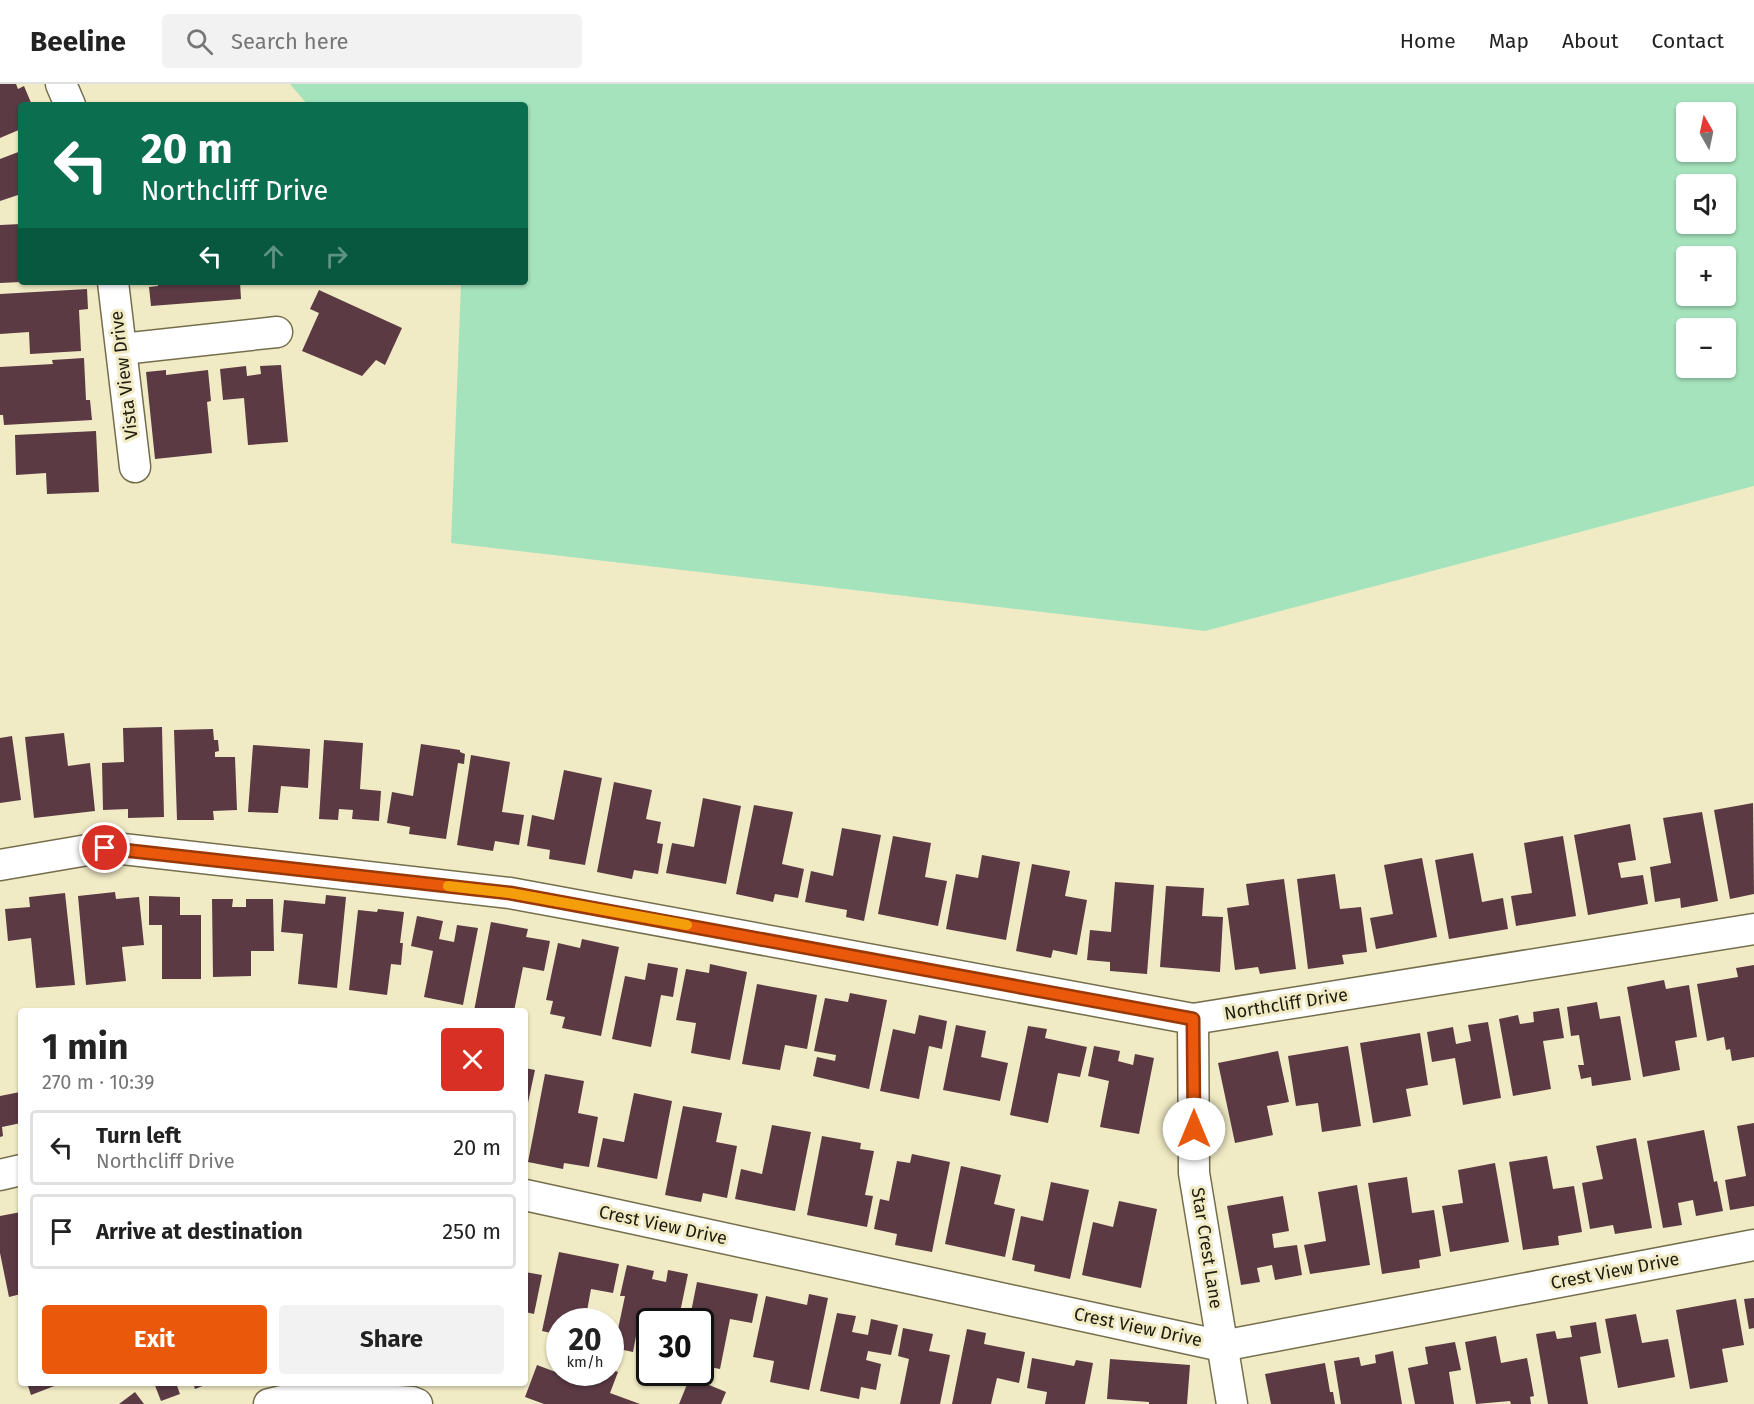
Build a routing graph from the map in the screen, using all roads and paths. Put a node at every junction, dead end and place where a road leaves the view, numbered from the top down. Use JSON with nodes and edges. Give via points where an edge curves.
{"nodes":[{"id":1,"x":60,"y":84,"type":"edge"},
{"id":2,"x":69,"y":102,"type":"edge"},
{"id":3,"x":113,"y":285,"type":"edge"},
{"id":4,"x":277,"y":332,"type":"dead end"},
{"id":5,"x":122,"y":349,"type":"junction"},
{"id":6,"x":135,"y":467,"type":"dead end"},
{"id":7,"x":0,"y":865,"type":"edge"},
{"id":8,"x":1754,"y":929,"type":"edge"},
{"id":9,"x":1193,"y":1019,"type":"junction"},
{"id":10,"x":18,"y":1171,"type":"edge"},
{"id":11,"x":0,"y":1175,"type":"edge"},
{"id":12,"x":528,"y":1196,"type":"edge"},
{"id":13,"x":1754,"y":1245,"type":"edge"},
{"id":14,"x":1222,"y":1346,"type":"junction"},
{"id":15,"x":268,"y":1404,"type":"edge"},
{"id":16,"x":417,"y":1404,"type":"edge"},
{"id":17,"x":1232,"y":1404,"type":"edge"}],
"edges":[{"from":1,"to":2,"type":"street"},
{"from":3,"to":5,"type":"street","name":"Vista View Drive"},
{"from":4,"to":5,"type":"street"},
{"from":5,"to":6,"type":"street","name":"Vista View Drive"},
{"from":7,"to":9,"type":"street","name":"Northcliff Drive","via":[[105,848],[510,893]]},
{"from":8,"to":9,"type":"street","name":"Northcliff Drive"},
{"from":9,"to":14,"type":"street","name":"Star Crest Lane","via":[[1194,1173]]},
{"from":10,"to":11,"type":"street"},
{"from":12,"to":14,"type":"street","name":"Crest View Drive"},
{"from":13,"to":14,"type":"street","name":"Crest View Drive"},
{"from":14,"to":17,"type":"street","name":"Star Crest Lane"},
{"from":15,"to":16,"type":"street","via":[[307,1395]]}]}
